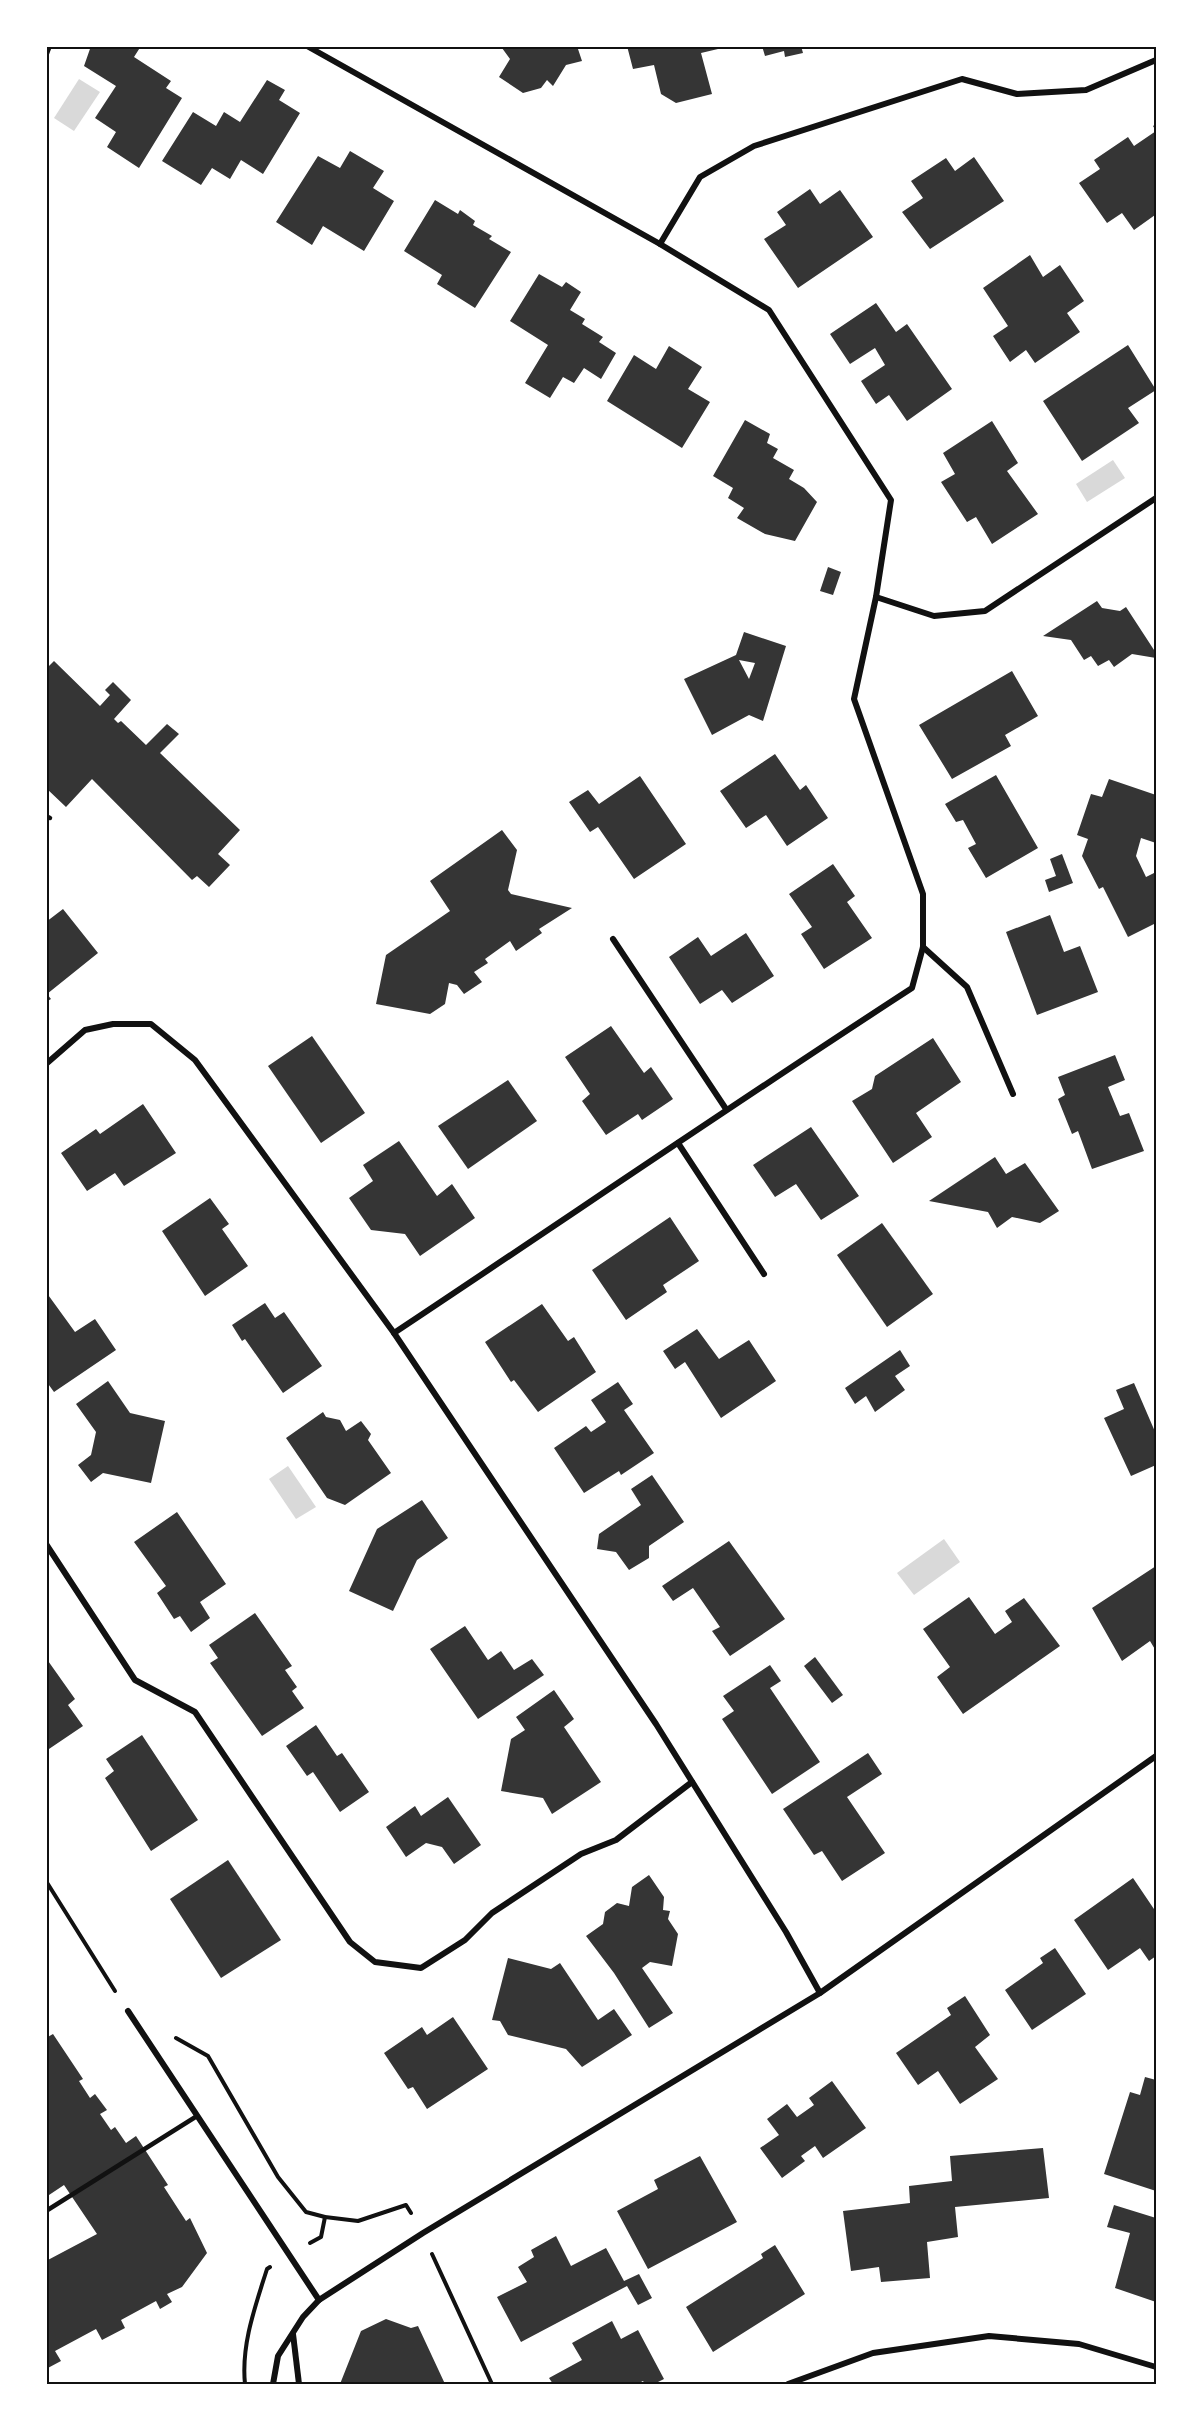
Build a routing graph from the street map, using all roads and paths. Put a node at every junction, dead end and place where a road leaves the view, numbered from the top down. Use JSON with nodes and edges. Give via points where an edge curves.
{"nodes":[{"id":1,"x":49,"y":46,"type":"edge"},
{"id":2,"x":307,"y":46,"type":"edge"},
{"id":3,"x":46,"y":54,"type":"edge"},
{"id":4,"x":1156,"y":60,"type":"edge"},
{"id":5,"x":660,"y":244,"type":"junction"},
{"id":6,"x":1156,"y":498,"type":"edge"},
{"id":7,"x":876,"y":597,"type":"junction"},
{"id":8,"x":613,"y":939,"type":"dead end"},
{"id":9,"x":923,"y":947,"type":"junction"},
{"id":10,"x":46,"y":1064,"type":"edge"},
{"id":11,"x":1013,"y":1094,"type":"dead end"},
{"id":12,"x":726,"y":1109,"type":"junction"},
{"id":13,"x":678,"y":1143,"type":"junction"},
{"id":14,"x":764,"y":1274,"type":"dead end"},
{"id":15,"x":394,"y":1333,"type":"junction"},
{"id":16,"x":46,"y":1544,"type":"edge"},
{"id":17,"x":1156,"y":1756,"type":"edge"},
{"id":18,"x":692,"y":1782,"type":"junction"},
{"id":19,"x":46,"y":1881,"type":"edge"},
{"id":20,"x":820,"y":1993,"type":"junction"},
{"id":21,"x":128,"y":2011,"type":"joint"},
{"id":22,"x":168,"y":2034,"type":"dead end"},
{"id":23,"x":197,"y":2116,"type":"junction"},
{"id":24,"x":46,"y":2211,"type":"edge"},
{"id":25,"x":325,"y":2217,"type":"junction"},
{"id":26,"x":423,"y":2233,"type":"junction"},
{"id":27,"x":287,"y":2255,"type":"junction"},
{"id":28,"x":319,"y":2300,"type":"junction"},
{"id":29,"x":293,"y":2334,"type":"junction"},
{"id":30,"x":1156,"y":2367,"type":"edge"},
{"id":31,"x":245,"y":2385,"type":"edge"},
{"id":32,"x":273,"y":2385,"type":"edge"},
{"id":33,"x":299,"y":2385,"type":"edge"},
{"id":34,"x":492,"y":2385,"type":"edge"},
{"id":35,"x":788,"y":2385,"type":"edge"}],
"edges":[{"from":1,"to":3,"type":"street"},
{"from":2,"to":5,"type":"street"},
{"from":4,"to":5,"type":"street","via":[[1086,90],[1017,94],[962,79],[754,146],[700,177]]},
{"from":5,"to":7,"type":"street","via":[[769,310],[891,500]]},
{"from":6,"to":7,"type":"street","via":[[985,611],[934,616]]},
{"from":7,"to":9,"type":"street","via":[[854,699],[923,894]]},
{"from":8,"to":12,"type":"street"},
{"from":9,"to":11,"type":"street","via":[[967,987]]},
{"from":9,"to":12,"type":"street","via":[[912,988]]},
{"from":10,"to":15,"type":"street","via":[[85,1030],[113,1024],[151,1024],[195,1060]]},
{"from":12,"to":13,"type":"street"},
{"from":13,"to":14,"type":"street"},
{"from":13,"to":15,"type":"street"},
{"from":15,"to":18,"type":"street"},
{"from":16,"to":18,"type":"street","via":[[135,1680],[195,1712],[350,1942],[375,1962],[422,1968],[465,1940],[492,1913],[581,1854],[616,1840]]},
{"from":17,"to":20,"type":"street"},
{"from":18,"to":20,"type":"street"},
{"from":19,"to":21,"type":"path"},
{"from":20,"to":26,"type":"street"},
{"from":21,"to":23,"type":"street"},
{"from":22,"to":25,"type":"path","via":[[208,2056],[278,2177],[306,2212]]},
{"from":23,"to":24,"type":"lane"},
{"from":23,"to":27,"type":"street"},
{"from":25,"to":26,"type":"path","via":[[358,2221],[406,2205]]},
{"from":25,"to":27,"type":"path","via":[[321,2237]]},
{"from":26,"to":28,"type":"street"},
{"from":26,"to":34,"type":"path"},
{"from":27,"to":28,"type":"street"},
{"from":27,"to":31,"type":"path","via":[[267,2270],[250,2324],[243,2368]]},
{"from":28,"to":29,"type":"street"},
{"from":29,"to":32,"type":"street","via":[[278,2356]]},
{"from":29,"to":33,"type":"street"},
{"from":30,"to":35,"type":"street","via":[[1078,2344],[989,2336],[873,2353]]}]}
